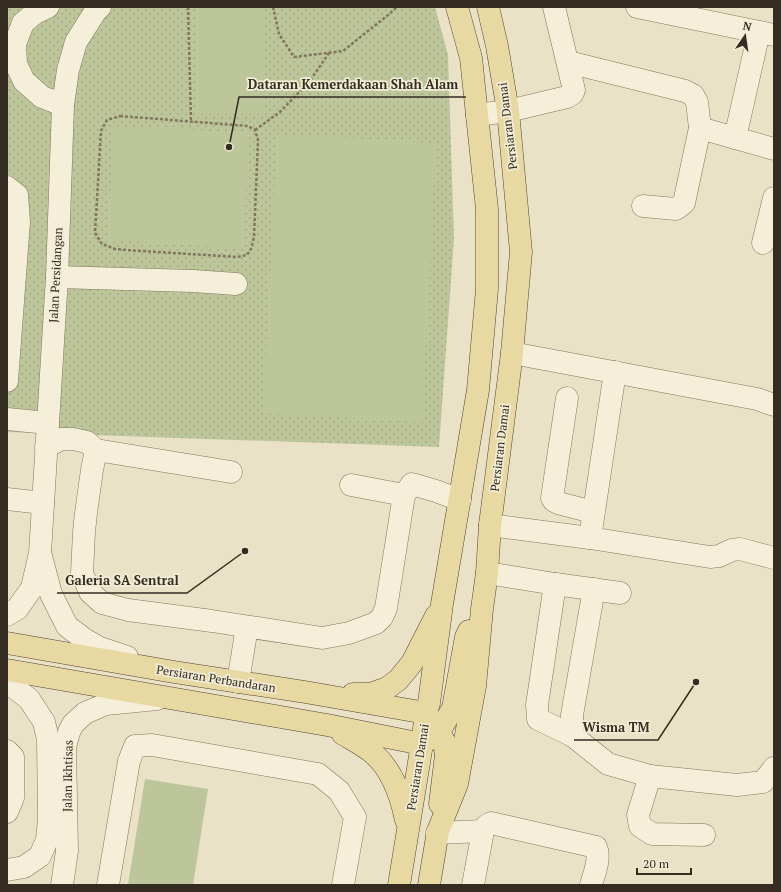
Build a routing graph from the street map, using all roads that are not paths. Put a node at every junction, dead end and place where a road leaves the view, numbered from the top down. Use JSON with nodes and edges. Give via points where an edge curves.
{"nodes":[{"id":1,"x":48,"y":7,"type":"edge"},
{"id":2,"x":457,"y":7,"type":"edge"},
{"id":3,"x":488,"y":7,"type":"edge"},
{"id":4,"x":554,"y":7,"type":"edge"},
{"id":5,"x":637,"y":7,"type":"edge"},
{"id":6,"x":91,"y":9,"type":"edge"},
{"id":7,"x":15,"y":21,"type":"edge"},
{"id":8,"x":767,"y":34,"type":"edge"},
{"id":9,"x":11,"y":53,"type":"edge"},
{"id":10,"x":568,"y":62,"type":"junction"},
{"id":11,"x":63,"y":106,"type":"junction"},
{"id":12,"x":508,"y":111,"type":"junction"},
{"id":13,"x":477,"y":115,"type":"junction"},
{"id":14,"x":700,"y":128,"type":"junction"},
{"id":15,"x":735,"y":138,"type":"junction"},
{"id":16,"x":774,"y":149,"type":"edge"},
{"id":17,"x":7,"y":187,"type":"edge"},
{"id":18,"x":774,"y":198,"type":"edge"},
{"id":19,"x":643,"y":206,"type":"dead end"},
{"id":20,"x":13,"y":221,"type":"edge"},
{"id":21,"x":763,"y":243,"type":"dead end"},
{"id":22,"x":57,"y":277,"type":"junction"},
{"id":23,"x":236,"y":284,"type":"dead end"},
{"id":24,"x":512,"y":353,"type":"junction"},
{"id":25,"x":615,"y":372,"type":"junction"},
{"id":26,"x":7,"y":381,"type":"edge"},
{"id":27,"x":567,"y":398,"type":"dead end"},
{"id":28,"x":774,"y":405,"type":"edge"},
{"id":29,"x":7,"y":419,"type":"edge"},
{"id":30,"x":48,"y":423,"type":"junction"},
{"id":31,"x":46,"y":447,"type":"junction"},
{"id":32,"x":96,"y":450,"type":"junction"},
{"id":33,"x":231,"y":472,"type":"dead end"},
{"id":34,"x":351,"y":486,"type":"dead end"},
{"id":35,"x":404,"y":495,"type":"junction"},
{"id":36,"x":7,"y":499,"type":"edge"},
{"id":37,"x":460,"y":500,"type":"junction"},
{"id":38,"x":43,"y":503,"type":"junction"},
{"id":39,"x":594,"y":512,"type":"junction"},
{"id":40,"x":490,"y":525,"type":"junction"},
{"id":41,"x":590,"y":538,"type":"junction"},
{"id":42,"x":40,"y":553,"type":"junction"},
{"id":43,"x":774,"y":558,"type":"edge"},
{"id":44,"x":487,"y":573,"type":"junction"},
{"id":45,"x":555,"y":584,"type":"junction"},
{"id":46,"x":594,"y":589,"type":"junction"},
{"id":47,"x":620,"y":593,"type":"dead end"},
{"id":48,"x":442,"y":604,"type":"junction"},
{"id":49,"x":482,"y":610,"type":"junction"},
{"id":50,"x":7,"y":615,"type":"edge"},
{"id":51,"x":247,"y":627,"type":"junction"},
{"id":52,"x":7,"y":643,"type":"edge"},
{"id":53,"x":7,"y":670,"type":"edge"},
{"id":54,"x":174,"y":672,"type":"junction"},
{"id":55,"x":7,"y":682,"type":"edge"},
{"id":56,"x":238,"y":682,"type":"junction"},
{"id":57,"x":305,"y":692,"type":"junction"},
{"id":58,"x":171,"y":698,"type":"junction"},
{"id":59,"x":426,"y":713,"type":"junction"},
{"id":60,"x":327,"y":725,"type":"junction"},
{"id":61,"x":573,"y":736,"type":"junction"},
{"id":62,"x":430,"y":738,"type":"junction"},
{"id":63,"x":7,"y":751,"type":"edge"},
{"id":64,"x":774,"y":768,"type":"edge"},
{"id":65,"x":650,"y":776,"type":"junction"},
{"id":66,"x":7,"y":812,"type":"edge"},
{"id":67,"x":408,"y":829,"type":"junction"},
{"id":68,"x":483,"y":831,"type":"junction"},
{"id":69,"x":438,"y":832,"type":"junction"},
{"id":70,"x":704,"y":835,"type":"dead end"},
{"id":71,"x":7,"y":870,"type":"edge"},
{"id":72,"x":7,"y":883,"type":"edge"},
{"id":73,"x":11,"y":885,"type":"edge"},
{"id":74,"x":62,"y":885,"type":"edge"},
{"id":75,"x":108,"y":885,"type":"edge"},
{"id":76,"x":343,"y":885,"type":"edge"},
{"id":77,"x":399,"y":885,"type":"edge"},
{"id":78,"x":429,"y":885,"type":"edge"},
{"id":79,"x":473,"y":885,"type":"edge"},
{"id":80,"x":591,"y":885,"type":"edge"}],
"edges":[{"from":1,"to":7,"type":"street"},
{"from":2,"to":13,"type":"main road","name":"Persiaran Damai","via":[[471,58]]},
{"from":3,"to":12,"type":"main road","name":"Persiaran Damai"},
{"from":4,"to":10,"type":"street"},
{"from":5,"to":8,"type":"street"},
{"from":6,"to":11,"type":"street","name":"Jalan Persidangan","via":[[76,42],[68,70]]},
{"from":7,"to":9,"type":"street"},
{"from":8,"to":15,"type":"street"},
{"from":9,"to":11,"type":"street","via":[[24,81],[42,97]]},
{"from":10,"to":12,"type":"street","via":[[574,90],[572,94]]},
{"from":10,"to":14,"type":"street","via":[[685,91],[693,95],[697,102]]},
{"from":11,"to":22,"type":"street","name":"Jalan Persidangan"},
{"from":12,"to":13,"type":"street"},
{"from":12,"to":24,"type":"main road","name":"Persiaran Damai","via":[[521,252]]},
{"from":13,"to":37,"type":"main road","name":"Persiaran Damai","via":[[487,209],[488,289],[478,390]]},
{"from":14,"to":15,"type":"street"},
{"from":14,"to":19,"type":"street","via":[[684,203],[676,209]]},
{"from":15,"to":16,"type":"street"},
{"from":17,"to":20,"type":"street","via":[[17,195]]},
{"from":18,"to":21,"type":"street"},
{"from":20,"to":26,"type":"street"},
{"from":22,"to":23,"type":"street"},
{"from":22,"to":30,"type":"street","name":"Jalan Persidangan"},
{"from":24,"to":25,"type":"street"},
{"from":24,"to":40,"type":"main road","name":"Persiaran Damai"},
{"from":25,"to":28,"type":"street","via":[[757,399]]},
{"from":25,"to":39,"type":"street"},
{"from":27,"to":39,"type":"street","via":[[552,498],[558,503]]},
{"from":29,"to":30,"type":"street"},
{"from":30,"to":31,"type":"street","name":"Jalan Persidangan"},
{"from":31,"to":32,"type":"street","via":[[61,439],[72,439],[87,442]]},
{"from":31,"to":38,"type":"street","name":"Jalan Persidangan"},
{"from":32,"to":33,"type":"street"},
{"from":32,"to":51,"type":"street","via":[[84,532],[82,573],[90,592],[102,603],[128,610]]},
{"from":34,"to":35,"type":"street"},
{"from":35,"to":37,"type":"street","via":[[412,484]]},
{"from":35,"to":51,"type":"street","via":[[386,608],[376,623],[349,633],[322,638]]},
{"from":36,"to":38,"type":"street"},
{"from":37,"to":48,"type":"main road","name":"Persiaran Damai"},
{"from":38,"to":42,"type":"street","name":"Jalan Persidangan"},
{"from":39,"to":41,"type":"street"},
{"from":40,"to":41,"type":"street"},
{"from":40,"to":44,"type":"main road","name":"Persiaran Damai"},
{"from":41,"to":43,"type":"street","via":[[710,557],[740,549]]},
{"from":42,"to":50,"type":"street","name":"Jalan Persidangan","via":[[32,588],[17,609]]},
{"from":42,"to":54,"type":"street","name":"Jalan Persidangan","via":[[51,594],[67,626],[100,648]]},
{"from":44,"to":45,"type":"street"},
{"from":44,"to":49,"type":"main road","name":"Persiaran Damai"},
{"from":45,"to":46,"type":"street"},
{"from":45,"to":61,"type":"street","via":[[537,705],[538,718]]},
{"from":46,"to":47,"type":"street"},
{"from":46,"to":61,"type":"street","via":[[572,715]]},
{"from":48,"to":57,"type":"main road","via":[[412,663],[398,680],[387,688],[370,694]]},
{"from":48,"to":59,"type":"main road","name":"Persiaran Damai"},
{"from":49,"to":62,"type":"main road","via":[[466,636],[453,708]]},
{"from":49,"to":69,"type":"main road","name":"Persiaran Damai","via":[[475,686],[458,784]]},
{"from":51,"to":56,"type":"street"},
{"from":52,"to":54,"type":"main road","name":"Persiaran Perbandaran"},
{"from":53,"to":58,"type":"main road"},
{"from":54,"to":56,"type":"main road","name":"Persiaran Perbandaran"},
{"from":55,"to":71,"type":"street","name":"Jalan Ikhtisas","via":[[29,699],[44,722],[48,738],[49,820],[47,840],[40,856],[24,867]]},
{"from":56,"to":57,"type":"main road","name":"Persiaran Perbandaran"},
{"from":57,"to":59,"type":"main road","name":"Persiaran Perbandaran"},
{"from":58,"to":60,"type":"main road"},
{"from":58,"to":74,"type":"street","name":"Jalan Ikhtisas","via":[[106,704],[84,713],[69,732],[66,747],[67,851]]},
{"from":59,"to":62,"type":"main road"},
{"from":60,"to":62,"type":"main road"},
{"from":60,"to":67,"type":"main road","via":[[361,744],[383,764],[393,779],[401,799]]},
{"from":61,"to":65,"type":"street","via":[[608,764]]},
{"from":62,"to":67,"type":"main road","name":"Persiaran Damai"},
{"from":62,"to":69,"type":"main road","via":[[444,741],[446,755]]},
{"from":63,"to":66,"type":"street","via":[[13,757],[13,798]]},
{"from":64,"to":65,"type":"street","via":[[763,782],[737,785]]},
{"from":65,"to":70,"type":"street","via":[[638,815],[640,826],[652,834]]},
{"from":67,"to":77,"type":"main road","name":"Persiaran Damai"},
{"from":68,"to":69,"type":"street"},
{"from":68,"to":79,"type":"street"},
{"from":68,"to":80,"type":"street","via":[[491,823],[596,847],[598,858]]},
{"from":69,"to":78,"type":"main road","name":"Persiaran Damai"},
{"from":72,"to":73,"type":"street"},
{"from":75,"to":76,"type":"street","via":[[129,761],[135,746],[152,745],[318,774],[340,791],[355,817]]}]}
